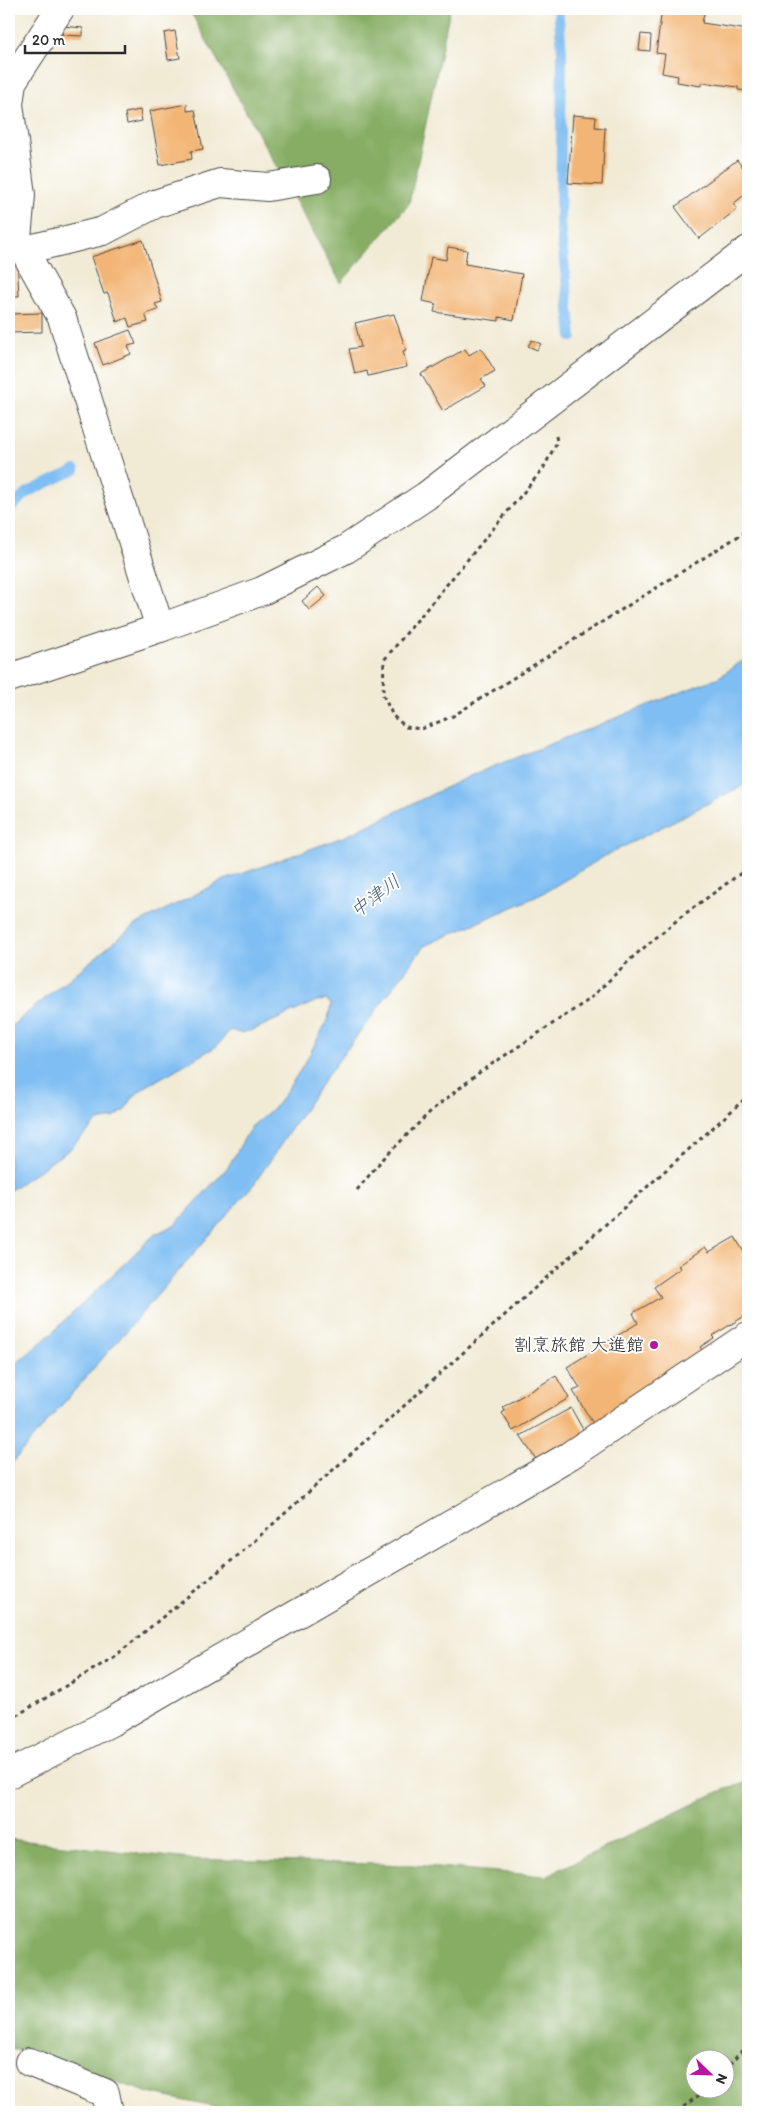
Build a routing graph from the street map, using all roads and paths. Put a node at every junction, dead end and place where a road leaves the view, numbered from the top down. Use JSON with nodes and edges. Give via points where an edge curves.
{"nodes":[{"id":1,"x":60,"y":9,"type":"edge"},
{"id":2,"x":317,"y":180,"type":"dead end"},
{"id":3,"x":17,"y":242,"type":"edge"},
{"id":4,"x":748,"y":250,"type":"edge"},
{"id":5,"x":543,"y":407,"type":"junction"},
{"id":6,"x":748,"y":530,"type":"edge"},
{"id":7,"x":160,"y":628,"type":"junction"},
{"id":8,"x":9,"y":678,"type":"edge"},
{"id":9,"x":748,"y":868,"type":"edge"},
{"id":10,"x":748,"y":1096,"type":"edge"},
{"id":11,"x":357,"y":1190,"type":"dead end"},
{"id":12,"x":748,"y":1336,"type":"edge"},
{"id":13,"x":9,"y":1720,"type":"edge"},
{"id":14,"x":9,"y":1774,"type":"edge"},
{"id":15,"x":748,"y":2044,"type":"edge"},
{"id":16,"x":734,"y":2060,"type":"edge"},
{"id":17,"x":29,"y":2062,"type":"dead end"},
{"id":18,"x":695,"y":2098,"type":"edge"},
{"id":19,"x":109,"y":2112,"type":"edge"},
{"id":20,"x":677,"y":2112,"type":"edge"}],
"edges":[{"from":1,"to":3,"type":"street","via":[[12,82],[9,104],[21,195]]},
{"from":2,"to":3,"type":"street","via":[[268,187],[220,183],[155,204],[103,231]]},
{"from":3,"to":7,"type":"street","via":[[62,318]]},
{"from":4,"to":5,"type":"street"},
{"from":5,"to":6,"type":"path","via":[[556,426],[557,442],[543,470],[384,660],[383,695],[393,716],[406,727],[421,729],[454,716]]},
{"from":5,"to":7,"type":"street","via":[[426,496],[346,549],[262,591]]},
{"from":7,"to":8,"type":"street"},
{"from":9,"to":11,"type":"path","via":[[682,916],[590,999],[480,1072],[432,1110]]},
{"from":10,"to":13,"type":"path","via":[[242,1552],[114,1658]]},
{"from":12,"to":14,"type":"street","via":[[569,1456],[111,1722]]},
{"from":15,"to":16,"type":"path"},
{"from":17,"to":19,"type":"street","via":[[106,2093]]},
{"from":18,"to":20,"type":"path"}]}
